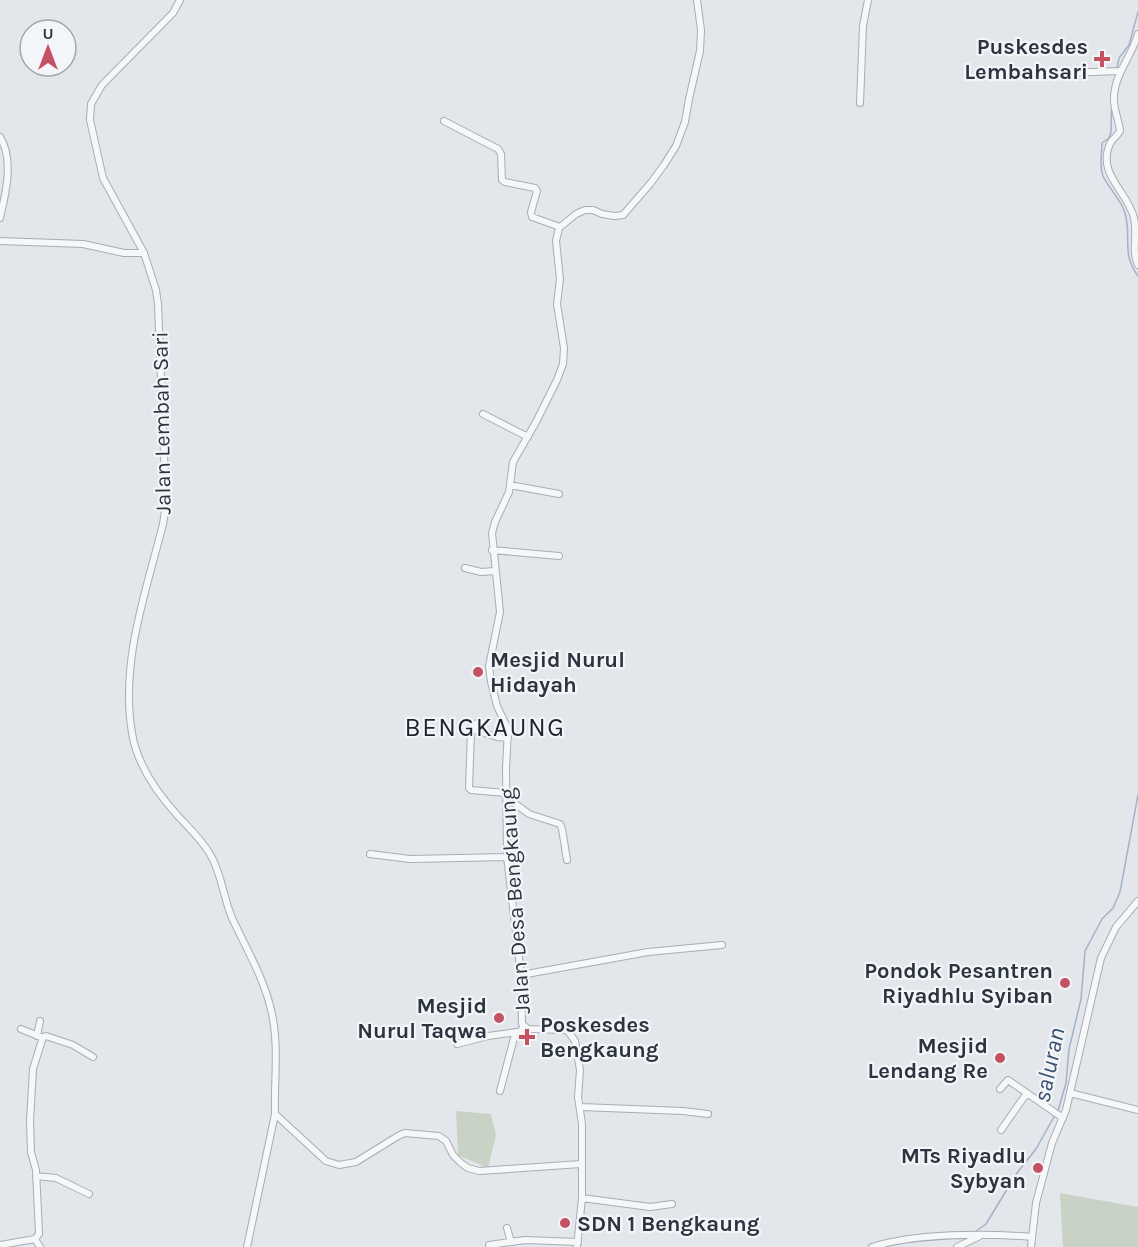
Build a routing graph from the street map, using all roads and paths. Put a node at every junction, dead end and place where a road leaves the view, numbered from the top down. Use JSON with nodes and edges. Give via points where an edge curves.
{"nodes":[{"id":1,"x":180,"y":0,"type":"edge"},
{"id":2,"x":697,"y":0,"type":"edge"},
{"id":3,"x":868,"y":0,"type":"edge"},
{"id":4,"x":1138,"y":34,"type":"edge"},
{"id":5,"x":1117,"y":71,"type":"junction"},
{"id":6,"x":1040,"y":74,"type":"dead end"},
{"id":7,"x":860,"y":103,"type":"dead end"},
{"id":8,"x":444,"y":121,"type":"dead end"},
{"id":9,"x":0,"y":137,"type":"edge"},
{"id":10,"x":0,"y":218,"type":"edge"},
{"id":11,"x":560,"y":227,"type":"junction"},
{"id":12,"x":0,"y":241,"type":"edge"},
{"id":13,"x":144,"y":253,"type":"junction"},
{"id":14,"x":1138,"y":265,"type":"edge"},
{"id":15,"x":483,"y":414,"type":"dead end"},
{"id":16,"x":528,"y":437,"type":"junction"},
{"id":17,"x":510,"y":485,"type":"junction"},
{"id":18,"x":559,"y":494,"type":"dead end"},
{"id":19,"x":492,"y":550,"type":"junction"},
{"id":20,"x":560,"y":556,"type":"dead end"},
{"id":21,"x":465,"y":568,"type":"dead end"},
{"id":22,"x":495,"y":571,"type":"junction"},
{"id":23,"x":477,"y":723,"type":"dead end"},
{"id":24,"x":471,"y":729,"type":"junction"},
{"id":25,"x":508,"y":738,"type":"junction"},
{"id":26,"x":506,"y":795,"type":"junction"},
{"id":27,"x":370,"y":854,"type":"dead end"},
{"id":28,"x":507,"y":857,"type":"junction"},
{"id":29,"x":567,"y":861,"type":"dead end"},
{"id":30,"x":1138,"y":901,"type":"edge"},
{"id":31,"x":722,"y":945,"type":"dead end"},
{"id":32,"x":521,"y":975,"type":"junction"},
{"id":33,"x":40,"y":1021,"type":"dead end"},
{"id":34,"x":524,"y":1027,"type":"junction"},
{"id":35,"x":21,"y":1029,"type":"dead end"},
{"id":36,"x":518,"y":1032,"type":"junction"},
{"id":37,"x":40,"y":1037,"type":"junction"},
{"id":38,"x":457,"y":1044,"type":"dead end"},
{"id":39,"x":93,"y":1056,"type":"dead end"},
{"id":40,"x":1000,"y":1089,"type":"dead end"},
{"id":41,"x":500,"y":1091,"type":"dead end"},
{"id":42,"x":1027,"y":1093,"type":"junction"},
{"id":43,"x":1070,"y":1093,"type":"junction"},
{"id":44,"x":581,"y":1107,"type":"junction"},
{"id":45,"x":1138,"y":1110,"type":"edge"},
{"id":46,"x":276,"y":1114,"type":"junction"},
{"id":47,"x":708,"y":1114,"type":"dead end"},
{"id":48,"x":1059,"y":1116,"type":"junction"},
{"id":49,"x":1001,"y":1130,"type":"dead end"},
{"id":50,"x":581,"y":1164,"type":"junction"},
{"id":51,"x":36,"y":1176,"type":"junction"},
{"id":52,"x":88,"y":1194,"type":"dead end"},
{"id":53,"x":582,"y":1198,"type":"junction"},
{"id":54,"x":672,"y":1204,"type":"dead end"},
{"id":55,"x":507,"y":1228,"type":"dead end"},
{"id":56,"x":983,"y":1235,"type":"junction"},
{"id":57,"x":1032,"y":1237,"type":"junction"},
{"id":58,"x":35,"y":1239,"type":"junction"},
{"id":59,"x":506,"y":1244,"type":"edge"},
{"id":60,"x":526,"y":1244,"type":"edge"},
{"id":61,"x":0,"y":1245,"type":"edge"},
{"id":62,"x":489,"y":1245,"type":"dead end"},
{"id":63,"x":578,"y":1245,"type":"edge"},
{"id":64,"x":40,"y":1247,"type":"edge"},
{"id":65,"x":247,"y":1247,"type":"edge"},
{"id":66,"x":872,"y":1247,"type":"edge"},
{"id":67,"x":957,"y":1247,"type":"edge"},
{"id":68,"x":1031,"y":1247,"type":"edge"}],
"edges":[{"from":1,"to":13,"type":"street","name":"Jalan Lembah Sari","via":[[173,13],[102,85],[90,109],[90,126],[103,178]]},
{"from":2,"to":11,"type":"street","via":[[699,62],[676,146],[623,215],[588,209]]},
{"from":3,"to":7,"type":"street"},
{"from":4,"to":5,"type":"street"},
{"from":5,"to":6,"type":"street"},
{"from":5,"to":14,"type":"street","via":[[1113,99],[1120,131],[1109,146],[1107,166],[1131,209]]},
{"from":8,"to":11,"type":"street","via":[[498,149],[502,180],[535,188],[532,217]]},
{"from":9,"to":10,"type":"street","via":[[8,158]]},
{"from":11,"to":16,"type":"street","name":"Jalan Desa Bengkaung","via":[[556,241],[560,279],[557,304],[563,364]]},
{"from":12,"to":13,"type":"street","via":[[83,244]]},
{"from":13,"to":46,"type":"street","name":"Jalan Lembah Sari","via":[[158,304],[166,504],[132,650],[132,734],[141,765],[156,789],[214,861],[232,918],[256,966],[272,1012]]},
{"from":15,"to":16,"type":"street"},
{"from":16,"to":17,"type":"street","name":"Jalan Desa Bengkaung","via":[[513,462]]},
{"from":17,"to":18,"type":"street"},
{"from":17,"to":19,"type":"street","name":"Jalan Desa Bengkaung","via":[[493,528]]},
{"from":19,"to":20,"type":"street"},
{"from":19,"to":22,"type":"street","name":"Jalan Desa Bengkaung"},
{"from":21,"to":22,"type":"street"},
{"from":22,"to":25,"type":"street","name":"Jalan Desa Bengkaung","via":[[500,612],[490,653],[491,682],[507,724]]},
{"from":23,"to":24,"type":"street"},
{"from":24,"to":25,"type":"street"},
{"from":24,"to":26,"type":"street","via":[[469,788]]},
{"from":25,"to":26,"type":"street","name":"Jalan Desa Bengkaung"},
{"from":26,"to":28,"type":"street","name":"Jalan Desa Bengkaung"},
{"from":26,"to":29,"type":"street","via":[[529,814],[560,824]]},
{"from":27,"to":28,"type":"street","via":[[410,859]]},
{"from":28,"to":32,"type":"street","name":"Jalan Desa Bengkaung"},
{"from":30,"to":43,"type":"street","via":[[1116,927],[1104,950]]},
{"from":31,"to":32,"type":"street","via":[[648,952]]},
{"from":32,"to":34,"type":"street","name":"Jalan Desa Bengkaung"},
{"from":33,"to":37,"type":"street"},
{"from":34,"to":36,"type":"street"},
{"from":34,"to":44,"type":"street","name":"Jalan Desa Bengkaung","via":[[565,1029],[571,1033],[579,1055]]},
{"from":35,"to":37,"type":"street"},
{"from":36,"to":38,"type":"street"},
{"from":36,"to":41,"type":"street"},
{"from":37,"to":39,"type":"street","via":[[69,1043]]},
{"from":37,"to":51,"type":"street","via":[[31,1090],[31,1152]]},
{"from":40,"to":42,"type":"street","via":[[1008,1080]]},
{"from":42,"to":48,"type":"street"},
{"from":42,"to":49,"type":"street"},
{"from":43,"to":45,"type":"street"},
{"from":43,"to":48,"type":"street"},
{"from":44,"to":47,"type":"street"},
{"from":44,"to":50,"type":"street","name":"Jalan Desa Bengkaung"},
{"from":46,"to":50,"type":"street","via":[[326,1161],[339,1165],[356,1162],[405,1133],[439,1136],[461,1163],[479,1171]]},
{"from":46,"to":65,"type":"street","name":"Jalan Lembah Sari"},
{"from":48,"to":57,"type":"street","via":[[1036,1203]]},
{"from":50,"to":53,"type":"street","name":"Jalan Desa Bengkaung"},
{"from":51,"to":52,"type":"street","via":[[56,1178]]},
{"from":51,"to":58,"type":"street","via":[[40,1233]]},
{"from":53,"to":54,"type":"street","via":[[650,1207]]},
{"from":53,"to":63,"type":"street","name":"Jalan Desa Bengkaung"},
{"from":55,"to":59,"type":"street"},
{"from":56,"to":57,"type":"street"},
{"from":56,"to":66,"type":"street","via":[[902,1240]]},
{"from":56,"to":67,"type":"street"},
{"from":57,"to":68,"type":"street"},
{"from":58,"to":61,"type":"street"},
{"from":58,"to":64,"type":"street"},
{"from":59,"to":60,"type":"street"},
{"from":59,"to":62,"type":"street"},
{"from":60,"to":63,"type":"street"}]}
